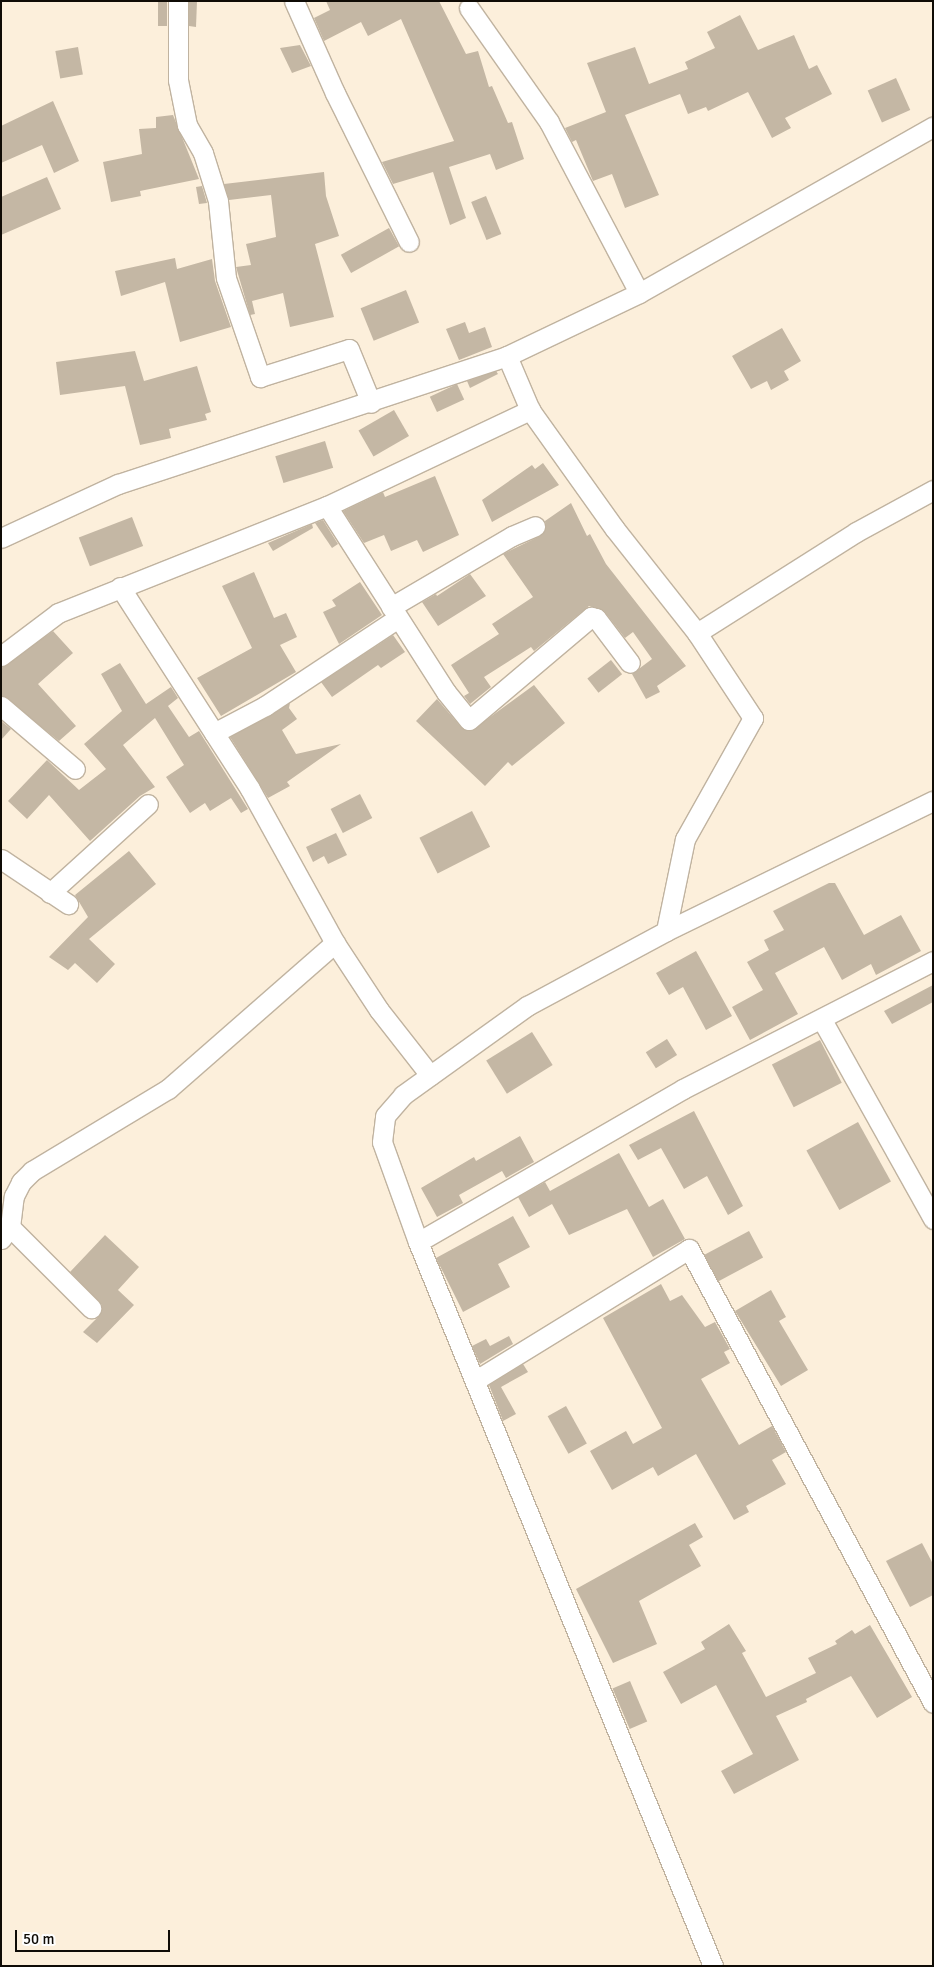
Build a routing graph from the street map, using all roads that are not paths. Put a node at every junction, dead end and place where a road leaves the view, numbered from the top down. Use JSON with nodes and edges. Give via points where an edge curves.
{"nodes":[{"id":1,"x":178,"y":1,"type":"edge"},
{"id":2,"x":294,"y":1,"type":"edge"},
{"id":3,"x":469,"y":8,"type":"dead end"},
{"id":4,"x":933,"y":128,"type":"edge"},
{"id":5,"x":409,"y":242,"type":"dead end"},
{"id":6,"x":639,"y":293,"type":"junction"},
{"id":7,"x":507,"y":356,"type":"junction"},
{"id":8,"x":371,"y":403,"type":"junction"},
{"id":9,"x":530,"y":410,"type":"junction"},
{"id":10,"x":933,"y":490,"type":"edge"},
{"id":11,"x":327,"y":506,"type":"junction"},
{"id":12,"x":536,"y":526,"type":"dead end"},
{"id":13,"x":1,"y":538,"type":"edge"},
{"id":14,"x":120,"y":587,"type":"junction"},
{"id":15,"x":395,"y":612,"type":"junction"},
{"id":16,"x":697,"y":632,"type":"junction"},
{"id":17,"x":1,"y":656,"type":"edge"},
{"id":18,"x":630,"y":663,"type":"dead end"},
{"id":19,"x":1,"y":706,"type":"edge"},
{"id":20,"x":214,"y":732,"type":"junction"},
{"id":21,"x":75,"y":769,"type":"dead end"},
{"id":22,"x":933,"y":801,"type":"edge"},
{"id":23,"x":148,"y":804,"type":"dead end"},
{"id":24,"x":1,"y":860,"type":"edge"},
{"id":25,"x":50,"y":892,"type":"junction"},
{"id":26,"x":68,"y":904,"type":"dead end"},
{"id":27,"x":666,"y":931,"type":"junction"},
{"id":28,"x":335,"y":943,"type":"junction"},
{"id":29,"x":933,"y":961,"type":"edge"},
{"id":30,"x":822,"y":1020,"type":"junction"},
{"id":31,"x":430,"y":1075,"type":"junction"},
{"id":32,"x":933,"y":1219,"type":"edge"},
{"id":33,"x":6,"y":1233,"type":"edge"},
{"id":34,"x":418,"y":1242,"type":"junction"},
{"id":35,"x":91,"y":1308,"type":"dead end"},
{"id":36,"x":476,"y":1380,"type":"junction"},
{"id":37,"x":933,"y":1703,"type":"edge"},
{"id":38,"x":713,"y":1966,"type":"edge"}],
"edges":[{"from":1,"to":8,"type":"street","via":[[178,80],[186,125],[202,154],[218,201],[226,278],[260,377],[349,349]]},
{"from":2,"to":5,"type":"street","via":[[335,93]]},
{"from":3,"to":6,"type":"street","via":[[549,122]]},
{"from":4,"to":6,"type":"street"},
{"from":6,"to":7,"type":"street"},
{"from":7,"to":8,"type":"street"},
{"from":7,"to":9,"type":"street"},
{"from":8,"to":13,"type":"street","via":[[118,484]]},
{"from":9,"to":11,"type":"street"},
{"from":9,"to":16,"type":"street","via":[[615,529]]},
{"from":10,"to":16,"type":"street","via":[[856,532]]},
{"from":11,"to":14,"type":"street"},
{"from":11,"to":15,"type":"street"},
{"from":12,"to":15,"type":"street","via":[[512,536]]},
{"from":14,"to":17,"type":"street","via":[[58,613]]},
{"from":14,"to":20,"type":"street"},
{"from":15,"to":18,"type":"street","via":[[446,692],[469,720],[591,617],[596,618]]},
{"from":15,"to":20,"type":"street","via":[[265,706]]},
{"from":16,"to":27,"type":"street","via":[[753,718],[685,839]]},
{"from":19,"to":21,"type":"street"},
{"from":20,"to":28,"type":"street"},
{"from":22,"to":27,"type":"street"},
{"from":23,"to":25,"type":"street"},
{"from":24,"to":25,"type":"street"},
{"from":25,"to":26,"type":"street"},
{"from":27,"to":31,"type":"street","via":[[527,1006]]},
{"from":28,"to":31,"type":"street","via":[[379,1010]]},
{"from":28,"to":33,"type":"street","via":[[168,1089],[32,1171],[14,1196]]},
{"from":29,"to":30,"type":"street"},
{"from":30,"to":32,"type":"street"},
{"from":30,"to":34,"type":"street","via":[[683,1090]]},
{"from":31,"to":34,"type":"street","via":[[403,1095],[385,1116],[382,1142]]},
{"from":33,"to":35,"type":"street"},
{"from":34,"to":36,"type":"street"},
{"from":36,"to":37,"type":"street","via":[[689,1249]]},
{"from":36,"to":38,"type":"street"}]}
